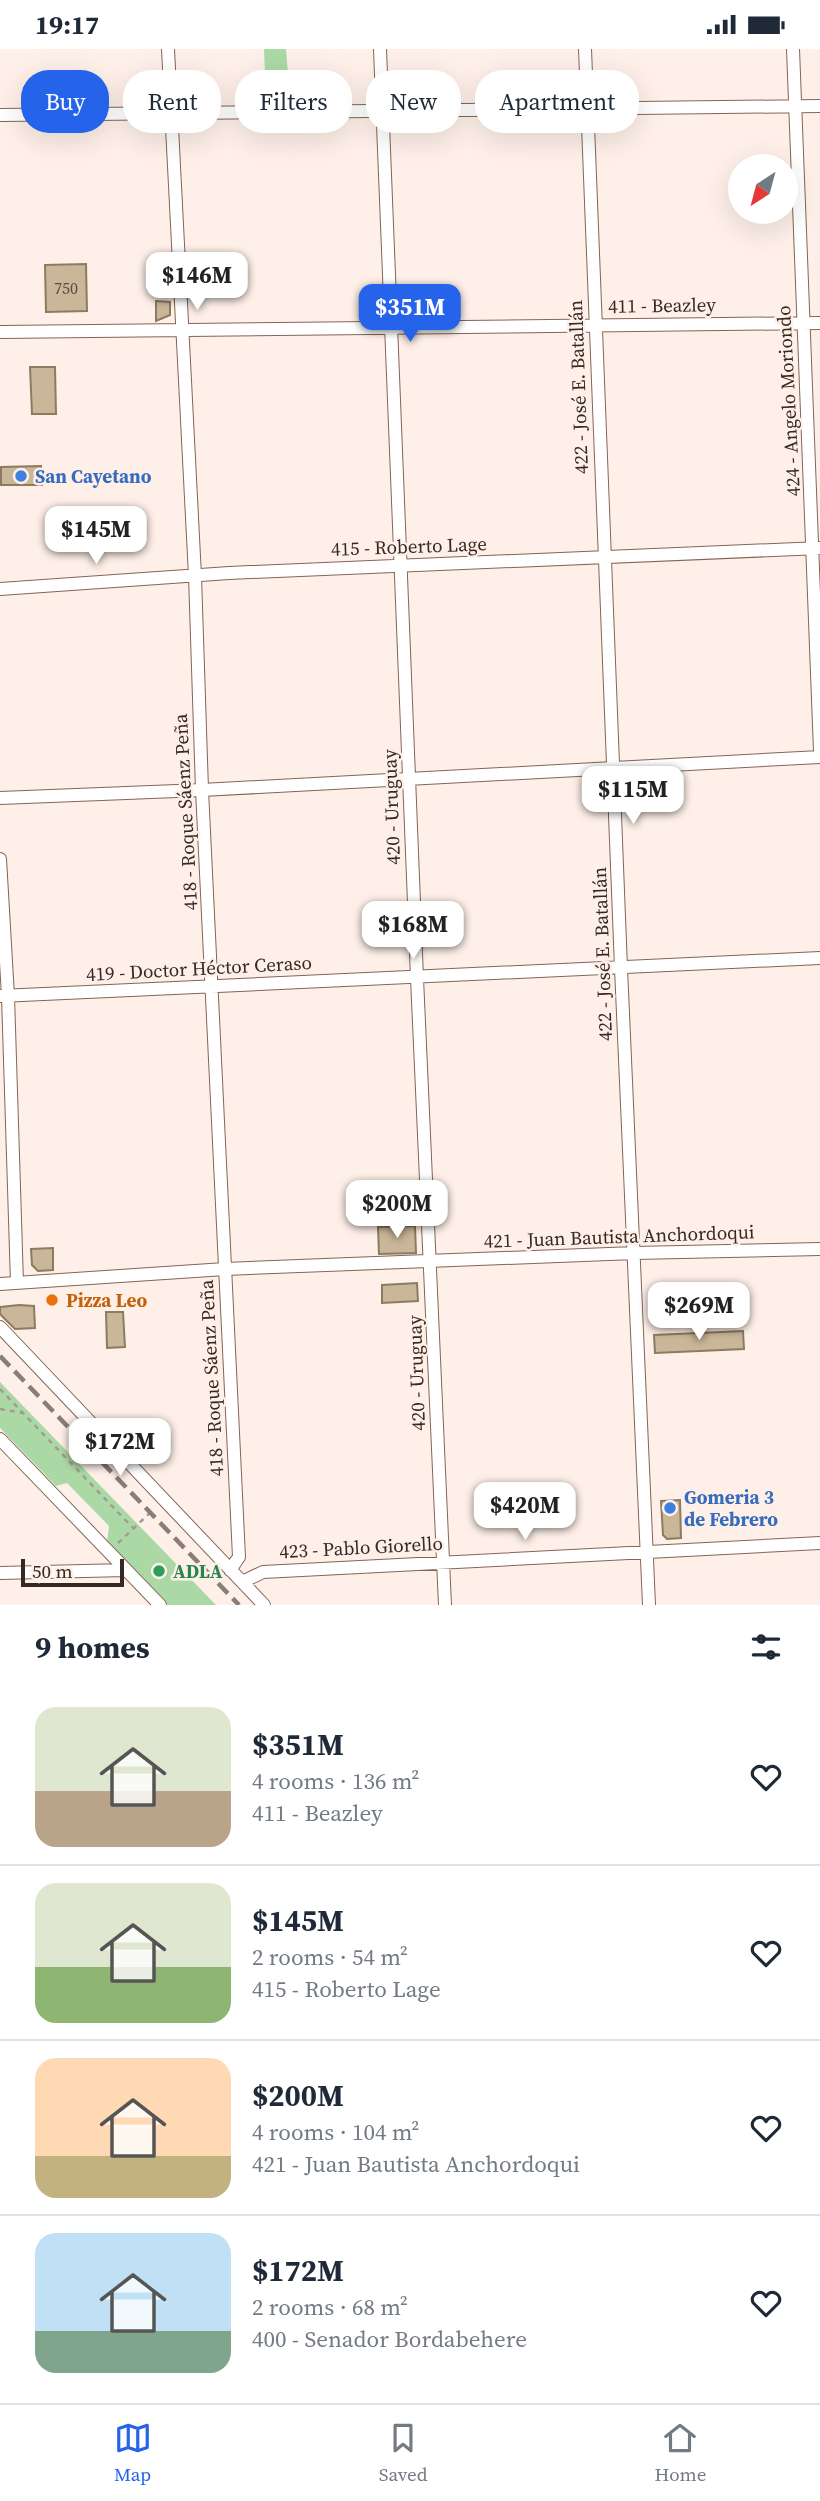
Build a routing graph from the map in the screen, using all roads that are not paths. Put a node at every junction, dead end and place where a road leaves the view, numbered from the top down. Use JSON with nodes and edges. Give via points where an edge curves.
{"nodes":[{"id":1,"x":168,"y":49,"type":"edge"},
{"id":2,"x":380,"y":49,"type":"edge"},
{"id":3,"x":585,"y":49,"type":"edge"},
{"id":4,"x":793,"y":49,"type":"edge"},
{"id":5,"x":169,"y":70,"type":"edge"},
{"id":6,"x":381,"y":70,"type":"edge"},
{"id":7,"x":586,"y":70,"type":"edge"},
{"id":8,"x":820,"y":106,"type":"edge"},
{"id":9,"x":639,"y":107,"type":"edge"},
{"id":10,"x":796,"y":107,"type":"junction"},
{"id":11,"x":366,"y":111,"type":"edge"},
{"id":12,"x":221,"y":113,"type":"edge"},
{"id":13,"x":123,"y":114,"type":"edge"},
{"id":14,"x":0,"y":115,"type":"edge"},
{"id":15,"x":171,"y":133,"type":"edge"},
{"id":16,"x":383,"y":133,"type":"edge"},
{"id":17,"x":588,"y":133,"type":"edge"},
{"id":18,"x":803,"y":323,"type":"junction"},
{"id":19,"x":820,"y":323,"type":"edge"},
{"id":20,"x":595,"y":325,"type":"junction"},
{"id":21,"x":182,"y":328,"type":"junction"},
{"id":22,"x":391,"y":328,"type":"junction"},
{"id":23,"x":0,"y":331,"type":"edge"},
{"id":24,"x":817,"y":548,"type":"edge"},
{"id":25,"x":604,"y":557,"type":"junction"},
{"id":26,"x":402,"y":566,"type":"junction"},
{"id":27,"x":195,"y":576,"type":"junction"},
{"id":28,"x":0,"y":589,"type":"edge"},
{"id":29,"x":820,"y":751,"type":"edge"},
{"id":30,"x":820,"y":757,"type":"edge"},
{"id":31,"x":614,"y":768,"type":"junction"},
{"id":32,"x":409,"y":778,"type":"junction"},
{"id":33,"x":202,"y":790,"type":"junction"},
{"id":34,"x":0,"y":798,"type":"edge"},
{"id":35,"x":0,"y":859,"type":"edge"},
{"id":36,"x":820,"y":958,"type":"edge"},
{"id":37,"x":621,"y":968,"type":"junction"},
{"id":38,"x":417,"y":978,"type":"junction"},
{"id":39,"x":212,"y":988,"type":"junction"},
{"id":40,"x":4,"y":996,"type":"edge"},
{"id":41,"x":820,"y":1249,"type":"edge"},
{"id":42,"x":634,"y":1253,"type":"junction"},
{"id":43,"x":431,"y":1263,"type":"junction"},
{"id":44,"x":225,"y":1269,"type":"junction"},
{"id":45,"x":17,"y":1283,"type":"junction"},
{"id":46,"x":0,"y":1284,"type":"edge"},
{"id":47,"x":0,"y":1327,"type":"edge"},
{"id":48,"x":0,"y":1439,"type":"edge"},
{"id":49,"x":820,"y":1543,"type":"edge"},
{"id":50,"x":646,"y":1552,"type":"junction"},
{"id":51,"x":444,"y":1562,"type":"junction"},
{"id":52,"x":126,"y":1570,"type":"junction"},
{"id":53,"x":230,"y":1570,"type":"junction"},
{"id":54,"x":0,"y":1573,"type":"edge"},
{"id":55,"x":242,"y":1582,"type":"junction"},
{"id":56,"x":160,"y":1605,"type":"edge"},
{"id":57,"x":264,"y":1605,"type":"edge"},
{"id":58,"x":445,"y":1605,"type":"edge"},
{"id":59,"x":649,"y":1605,"type":"edge"}],
"edges":[{"from":1,"to":5,"type":"street","name":"418 - Roque Sáenz Peña"},
{"from":2,"to":6,"type":"street","name":"420 - Uruguay"},
{"from":3,"to":7,"type":"street","name":"422 - José E. Batallán"},
{"from":4,"to":10,"type":"street","name":"424 - Angelo Moriondo"},
{"from":8,"to":10,"type":"street"},
{"from":9,"to":10,"type":"street"},
{"from":10,"to":18,"type":"street","name":"424 - Angelo Moriondo"},
{"from":11,"to":12,"type":"street"},
{"from":13,"to":14,"type":"street"},
{"from":15,"to":21,"type":"street","name":"418 - Roque Sáenz Peña"},
{"from":16,"to":22,"type":"street","name":"420 - Uruguay"},
{"from":17,"to":20,"type":"street","name":"422 - José E. Batallán"},
{"from":18,"to":19,"type":"street","name":"411 - Beazley"},
{"from":18,"to":20,"type":"street","name":"411 - Beazley"},
{"from":18,"to":24,"type":"street","name":"424 - Angelo Moriondo"},
{"from":20,"to":22,"type":"street","name":"411 - Beazley"},
{"from":20,"to":25,"type":"street","name":"422 - José E. Batallán"},
{"from":21,"to":22,"type":"street","name":"411 - Beazley"},
{"from":21,"to":23,"type":"street","name":"411 - Beazley"},
{"from":21,"to":27,"type":"street","name":"418 - Roque Sáenz Peña"},
{"from":22,"to":26,"type":"street","name":"420 - Uruguay"},
{"from":24,"to":25,"type":"street","name":"415 - Roberto Lage"},
{"from":24,"to":29,"type":"street","name":"424 - Angelo Moriondo"},
{"from":25,"to":26,"type":"street","name":"415 - Roberto Lage"},
{"from":25,"to":31,"type":"street","name":"422 - José E. Batallán"},
{"from":26,"to":27,"type":"street","name":"415 - Roberto Lage"},
{"from":26,"to":32,"type":"street","name":"420 - Uruguay"},
{"from":27,"to":28,"type":"street","name":"415 - Roberto Lage"},
{"from":27,"to":33,"type":"street","name":"418 - Roque Sáenz Peña"},
{"from":30,"to":31,"type":"street"},
{"from":31,"to":32,"type":"street"},
{"from":31,"to":37,"type":"street","name":"422 - José E. Batallán"},
{"from":32,"to":33,"type":"street"},
{"from":32,"to":38,"type":"street","name":"420 - Uruguay"},
{"from":33,"to":34,"type":"street"},
{"from":33,"to":39,"type":"street","name":"418 - Roque Sáenz Peña"},
{"from":35,"to":40,"type":"street"},
{"from":36,"to":37,"type":"street","name":"419 - Doctor Héctor Ceraso"},
{"from":37,"to":38,"type":"street","name":"419 - Doctor Héctor Ceraso"},
{"from":37,"to":42,"type":"street","name":"422 - José E. Batallán"},
{"from":38,"to":39,"type":"street","name":"419 - Doctor Héctor Ceraso"},
{"from":38,"to":43,"type":"street","name":"420 - Uruguay"},
{"from":39,"to":40,"type":"street","name":"419 - Doctor Héctor Ceraso"},
{"from":39,"to":44,"type":"street","name":"418 - Roque Sáenz Peña"},
{"from":40,"to":45,"type":"street"},
{"from":41,"to":42,"type":"street","name":"421 - Juan Bautista Anchordoqui"},
{"from":42,"to":43,"type":"street","name":"421 - Juan Bautista Anchordoqui"},
{"from":42,"to":50,"type":"street","name":"422 - José E. Batallán"},
{"from":43,"to":44,"type":"street","name":"421 - Juan Bautista Anchordoqui"},
{"from":43,"to":51,"type":"street","name":"420 - Uruguay"},
{"from":44,"to":45,"type":"street","name":"421 - Juan Bautista Anchordoqui"},
{"from":44,"to":53,"type":"street","name":"418 - Roque Sáenz Peña","via":[[239,1557]]},
{"from":45,"to":46,"type":"street","name":"421 - Juan Bautista Anchordoqui"},
{"from":47,"to":53,"type":"street"},
{"from":48,"to":52,"type":"street"},
{"from":49,"to":50,"type":"street","name":"423 - Pablo Giorello"},
{"from":50,"to":51,"type":"street","name":"423 - Pablo Giorello"},
{"from":50,"to":59,"type":"street","name":"422 - José E. Batallán"},
{"from":51,"to":55,"type":"street","name":"423 - Pablo Giorello","via":[[263,1572]]},
{"from":51,"to":58,"type":"street","name":"420 - Uruguay"},
{"from":52,"to":54,"type":"street"},
{"from":52,"to":56,"type":"street"},
{"from":53,"to":55,"type":"street"},
{"from":55,"to":57,"type":"street"}]}
